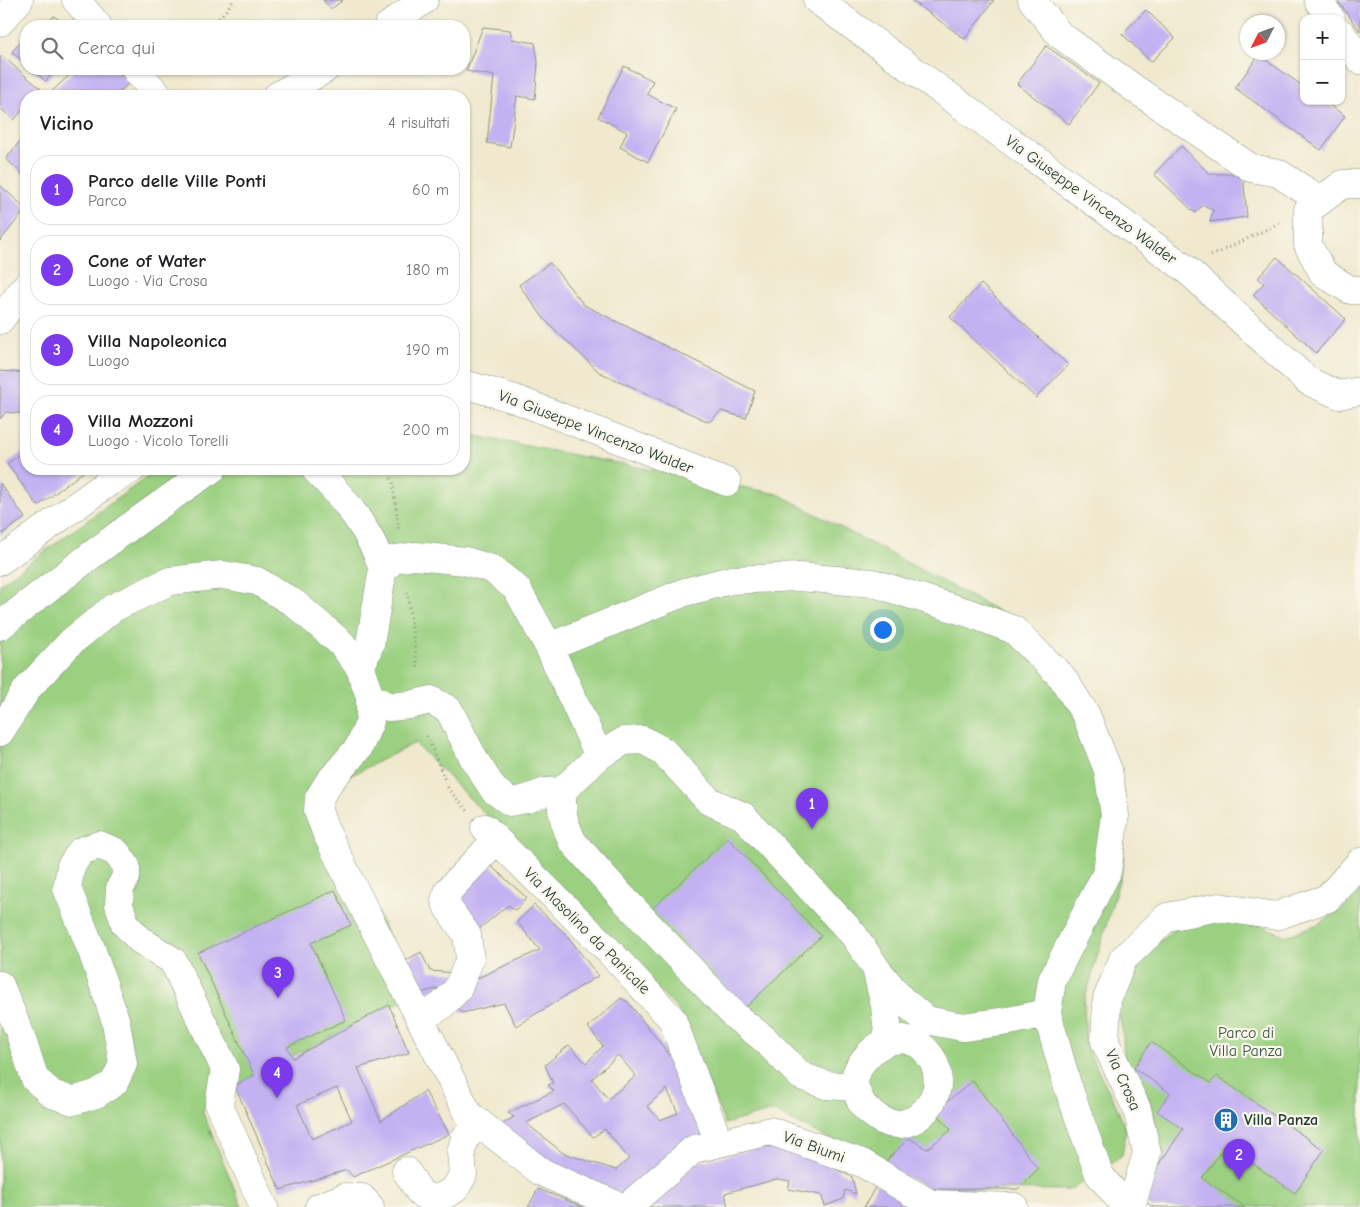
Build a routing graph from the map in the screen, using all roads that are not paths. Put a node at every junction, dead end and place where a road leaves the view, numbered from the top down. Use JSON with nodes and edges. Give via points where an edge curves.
{"nodes":[{"id":1,"x":19,"y":0,"type":"edge"},
{"id":2,"x":76,"y":0,"type":"edge"},
{"id":3,"x":424,"y":0,"type":"edge"},
{"id":4,"x":817,"y":0,"type":"edge"},
{"id":5,"x":1032,"y":0,"type":"edge"},
{"id":6,"x":1318,"y":0,"type":"edge"},
{"id":7,"x":1328,"y":15,"type":"edge"},
{"id":8,"x":93,"y":20,"type":"edge"},
{"id":9,"x":396,"y":20,"type":"edge"},
{"id":10,"x":0,"y":22,"type":"edge"},
{"id":11,"x":1345,"y":39,"type":"edge"},
{"id":12,"x":1360,"y":60,"type":"edge"},
{"id":13,"x":140,"y":75,"type":"edge"},
{"id":14,"x":314,"y":75,"type":"edge"},
{"id":15,"x":152,"y":90,"type":"edge"},
{"id":16,"x":288,"y":90,"type":"edge"},
{"id":17,"x":1360,"y":184,"type":"edge"},
{"id":18,"x":1314,"y":205,"type":"junction"},
{"id":19,"x":1360,"y":290,"type":"edge"},
{"id":20,"x":20,"y":294,"type":"edge"},
{"id":21,"x":0,"y":320,"type":"edge"},
{"id":22,"x":470,"y":386,"type":"edge"},
{"id":23,"x":1360,"y":392,"type":"edge"},
{"id":24,"x":121,"y":475,"type":"edge"},
{"id":25,"x":203,"y":475,"type":"edge"},
{"id":26,"x":321,"y":475,"type":"edge"},
{"id":27,"x":727,"y":482,"type":"dead end"},
{"id":28,"x":0,"y":561,"type":"edge"},
{"id":29,"x":383,"y":569,"type":"junction"},
{"id":30,"x":0,"y":626,"type":"edge"},
{"id":31,"x":549,"y":647,"type":"junction"},
{"id":32,"x":360,"y":668,"type":"junction"},
{"id":33,"x":370,"y":697,"type":"junction"},
{"id":34,"x":0,"y":732,"type":"edge"},
{"id":35,"x":599,"y":756,"type":"junction"},
{"id":36,"x":562,"y":791,"type":"junction"},
{"id":37,"x":1360,"y":862,"type":"edge"},
{"id":38,"x":876,"y":968,"type":"junction"},
{"id":39,"x":0,"y":985,"type":"edge"},
{"id":40,"x":1047,"y":1013,"type":"junction"},
{"id":41,"x":420,"y":1019,"type":"junction"},
{"id":42,"x":889,"y":1041,"type":"junction"},
{"id":43,"x":855,"y":1087,"type":"junction"},
{"id":44,"x":486,"y":1129,"type":"junction"},
{"id":45,"x":719,"y":1143,"type":"junction"},
{"id":46,"x":406,"y":1172,"type":"dead end"},
{"id":47,"x":264,"y":1207,"type":"edge"},
{"id":48,"x":319,"y":1207,"type":"edge"},
{"id":49,"x":370,"y":1207,"type":"edge"},
{"id":50,"x":621,"y":1207,"type":"edge"},
{"id":51,"x":627,"y":1207,"type":"edge"},
{"id":52,"x":1014,"y":1207,"type":"edge"},
{"id":53,"x":1126,"y":1207,"type":"edge"},
{"id":54,"x":1131,"y":1207,"type":"edge"}],
"edges":[{"from":1,"to":10,"type":"street"},
{"from":2,"to":8,"type":"street"},
{"from":3,"to":9,"type":"street"},
{"from":4,"to":23,"type":"street","name":"Via Giuseppe Vincenzo Walder","via":[[1186,269],[1308,381],[1339,395]]},
{"from":5,"to":18,"type":"street","via":[[1060,35],[1251,168],[1278,173]]},
{"from":6,"to":7,"type":"street"},
{"from":11,"to":12,"type":"street"},
{"from":13,"to":15,"type":"street"},
{"from":14,"to":16,"type":"street"},
{"from":17,"to":18,"type":"street","via":[[1343,184]]},
{"from":18,"to":19,"type":"street","via":[[1308,245],[1323,272],[1350,290]]},
{"from":20,"to":21,"type":"street"},
{"from":22,"to":27,"type":"street","name":"Via Giuseppe Vincenzo Walder","via":[[515,399]]},
{"from":24,"to":28,"type":"street"},
{"from":25,"to":30,"type":"street","via":[[68,572]]},
{"from":26,"to":29,"type":"street","via":[[364,526]]},
{"from":29,"to":31,"type":"street","via":[[394,560],[416,556],[465,561],[492,569],[517,589]]},
{"from":29,"to":32,"type":"street","via":[[370,644]]},
{"from":31,"to":35,"type":"street"},
{"from":31,"to":40,"type":"street","via":[[685,592],[731,580],[799,577],[873,583],[1014,630],[1062,677],[1086,715],[1108,770],[1115,815],[1107,872],[1052,980]]},
{"from":32,"to":33,"type":"street"},
{"from":32,"to":34,"type":"street","via":[[335,638],[294,603],[257,580],[223,575],[170,581],[113,608],[71,642],[27,689]]},
{"from":33,"to":36,"type":"street","via":[[389,707],[431,700],[449,710],[494,790],[510,802]]},
{"from":33,"to":41,"type":"street","via":[[370,721],[359,747],[329,782],[319,798],[318,811]]},
{"from":35,"to":36,"type":"street"},
{"from":35,"to":38,"type":"street","via":[[624,741],[643,740],[663,751],[709,801],[743,816],[853,934]]},
{"from":36,"to":43,"type":"street","via":[[562,810],[572,841],[736,1017],[763,1038],[801,1076],[826,1085]]},
{"from":37,"to":54,"type":"street","name":"Via Crosa","via":[[1328,898],[1276,916],[1219,908],[1167,917],[1123,959],[1107,999],[1106,1042],[1137,1109],[1147,1153]]},
{"from":38,"to":40,"type":"street","via":[[901,999],[926,1020],[963,1027]]},
{"from":38,"to":42,"type":"street"},
{"from":39,"to":47,"type":"street","via":[[35,1079],[52,1094],[73,1101],[96,1094],[114,1083],[123,1064],[116,1022],[67,888],[71,866],[81,851],[99,845],[116,852],[126,866],[119,904],[125,924],[140,940],[173,961],[225,1069],[219,1105]]},
{"from":40,"to":53,"type":"street","via":[[1067,1084],[1099,1174]]},
{"from":41,"to":44,"type":"street","via":[[468,1115]]},
{"from":41,"to":45,"type":"street","name":"Via Masolino da Panicale","via":[[441,1006],[457,990],[470,959],[467,935],[445,900],[491,834],[608,950],[672,1019]]},
{"from":42,"to":43,"type":"street","via":[[863,1061],[856,1072]]},
{"from":42,"to":43,"type":"street","via":[[904,1039],[920,1045],[933,1060],[938,1076],[937,1092],[927,1109],[914,1120],[899,1125],[880,1120],[863,1106]]},
{"from":44,"to":46,"type":"street","via":[[464,1138],[461,1152],[463,1176],[455,1189],[436,1200],[421,1194]]},
{"from":44,"to":50,"type":"street","via":[[541,1172]]},
{"from":45,"to":51,"type":"street","name":"Via Biumi","via":[[694,1149]]},
{"from":45,"to":52,"type":"street","name":"Via Biumi","via":[[770,1131],[862,1164],[931,1204]]},
{"from":48,"to":49,"type":"street","via":[[345,1197],[362,1198]]}]}
